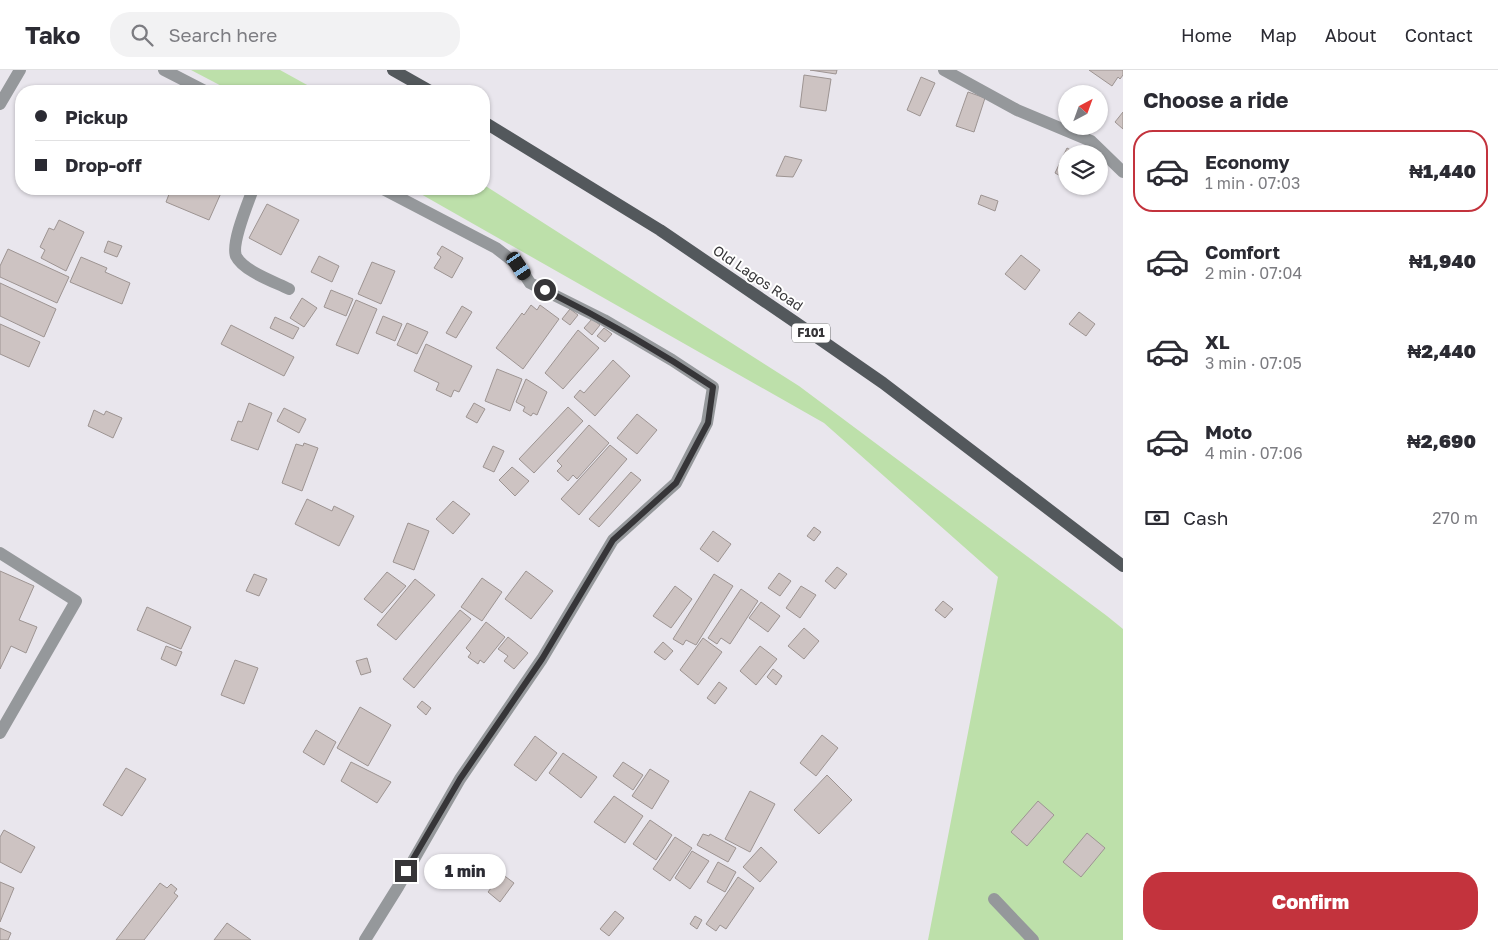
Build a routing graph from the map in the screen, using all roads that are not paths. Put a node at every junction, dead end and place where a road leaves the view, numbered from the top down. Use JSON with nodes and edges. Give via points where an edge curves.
{"nodes":[{"id":1,"x":20,"y":70,"type":"edge"},
{"id":2,"x":164,"y":70,"type":"edge"},
{"id":3,"x":392,"y":70,"type":"edge"},
{"id":4,"x":944,"y":70,"type":"edge"},
{"id":5,"x":194,"y":85,"type":"edge"},
{"id":6,"x":419,"y":85,"type":"edge"},
{"id":7,"x":0,"y":104,"type":"edge"},
{"id":8,"x":490,"y":126,"type":"edge"},
{"id":9,"x":1123,"y":172,"type":"edge"},
{"id":10,"x":251,"y":195,"type":"edge"},
{"id":11,"x":394,"y":195,"type":"edge"},
{"id":12,"x":289,"y":289,"type":"dead end"},
{"id":13,"x":0,"y":553,"type":"edge"},
{"id":14,"x":1123,"y":566,"type":"edge"},
{"id":15,"x":0,"y":733,"type":"edge"},
{"id":16,"x":994,"y":899,"type":"dead end"},
{"id":17,"x":365,"y":940,"type":"edge"},
{"id":18,"x":1033,"y":940,"type":"edge"}],
"edges":[{"from":1,"to":7,"type":"street"},
{"from":2,"to":5,"type":"street"},
{"from":3,"to":6,"type":"main road"},
{"from":4,"to":9,"type":"street","via":[[1017,110],[1091,141]]},
{"from":8,"to":14,"type":"main road","name":"Old Lagos Road","number":"F101","via":[[660,230],[883,383]]},
{"from":10,"to":12,"type":"street","via":[[234,246],[237,257],[248,269]]},
{"from":11,"to":17,"type":"street","via":[[496,248],[519,266],[530,283],[604,320],[713,387],[708,423],[676,483],[613,540],[542,659],[460,779]]},
{"from":13,"to":15,"type":"street","via":[[76,601]]},
{"from":16,"to":18,"type":"street"}]}
